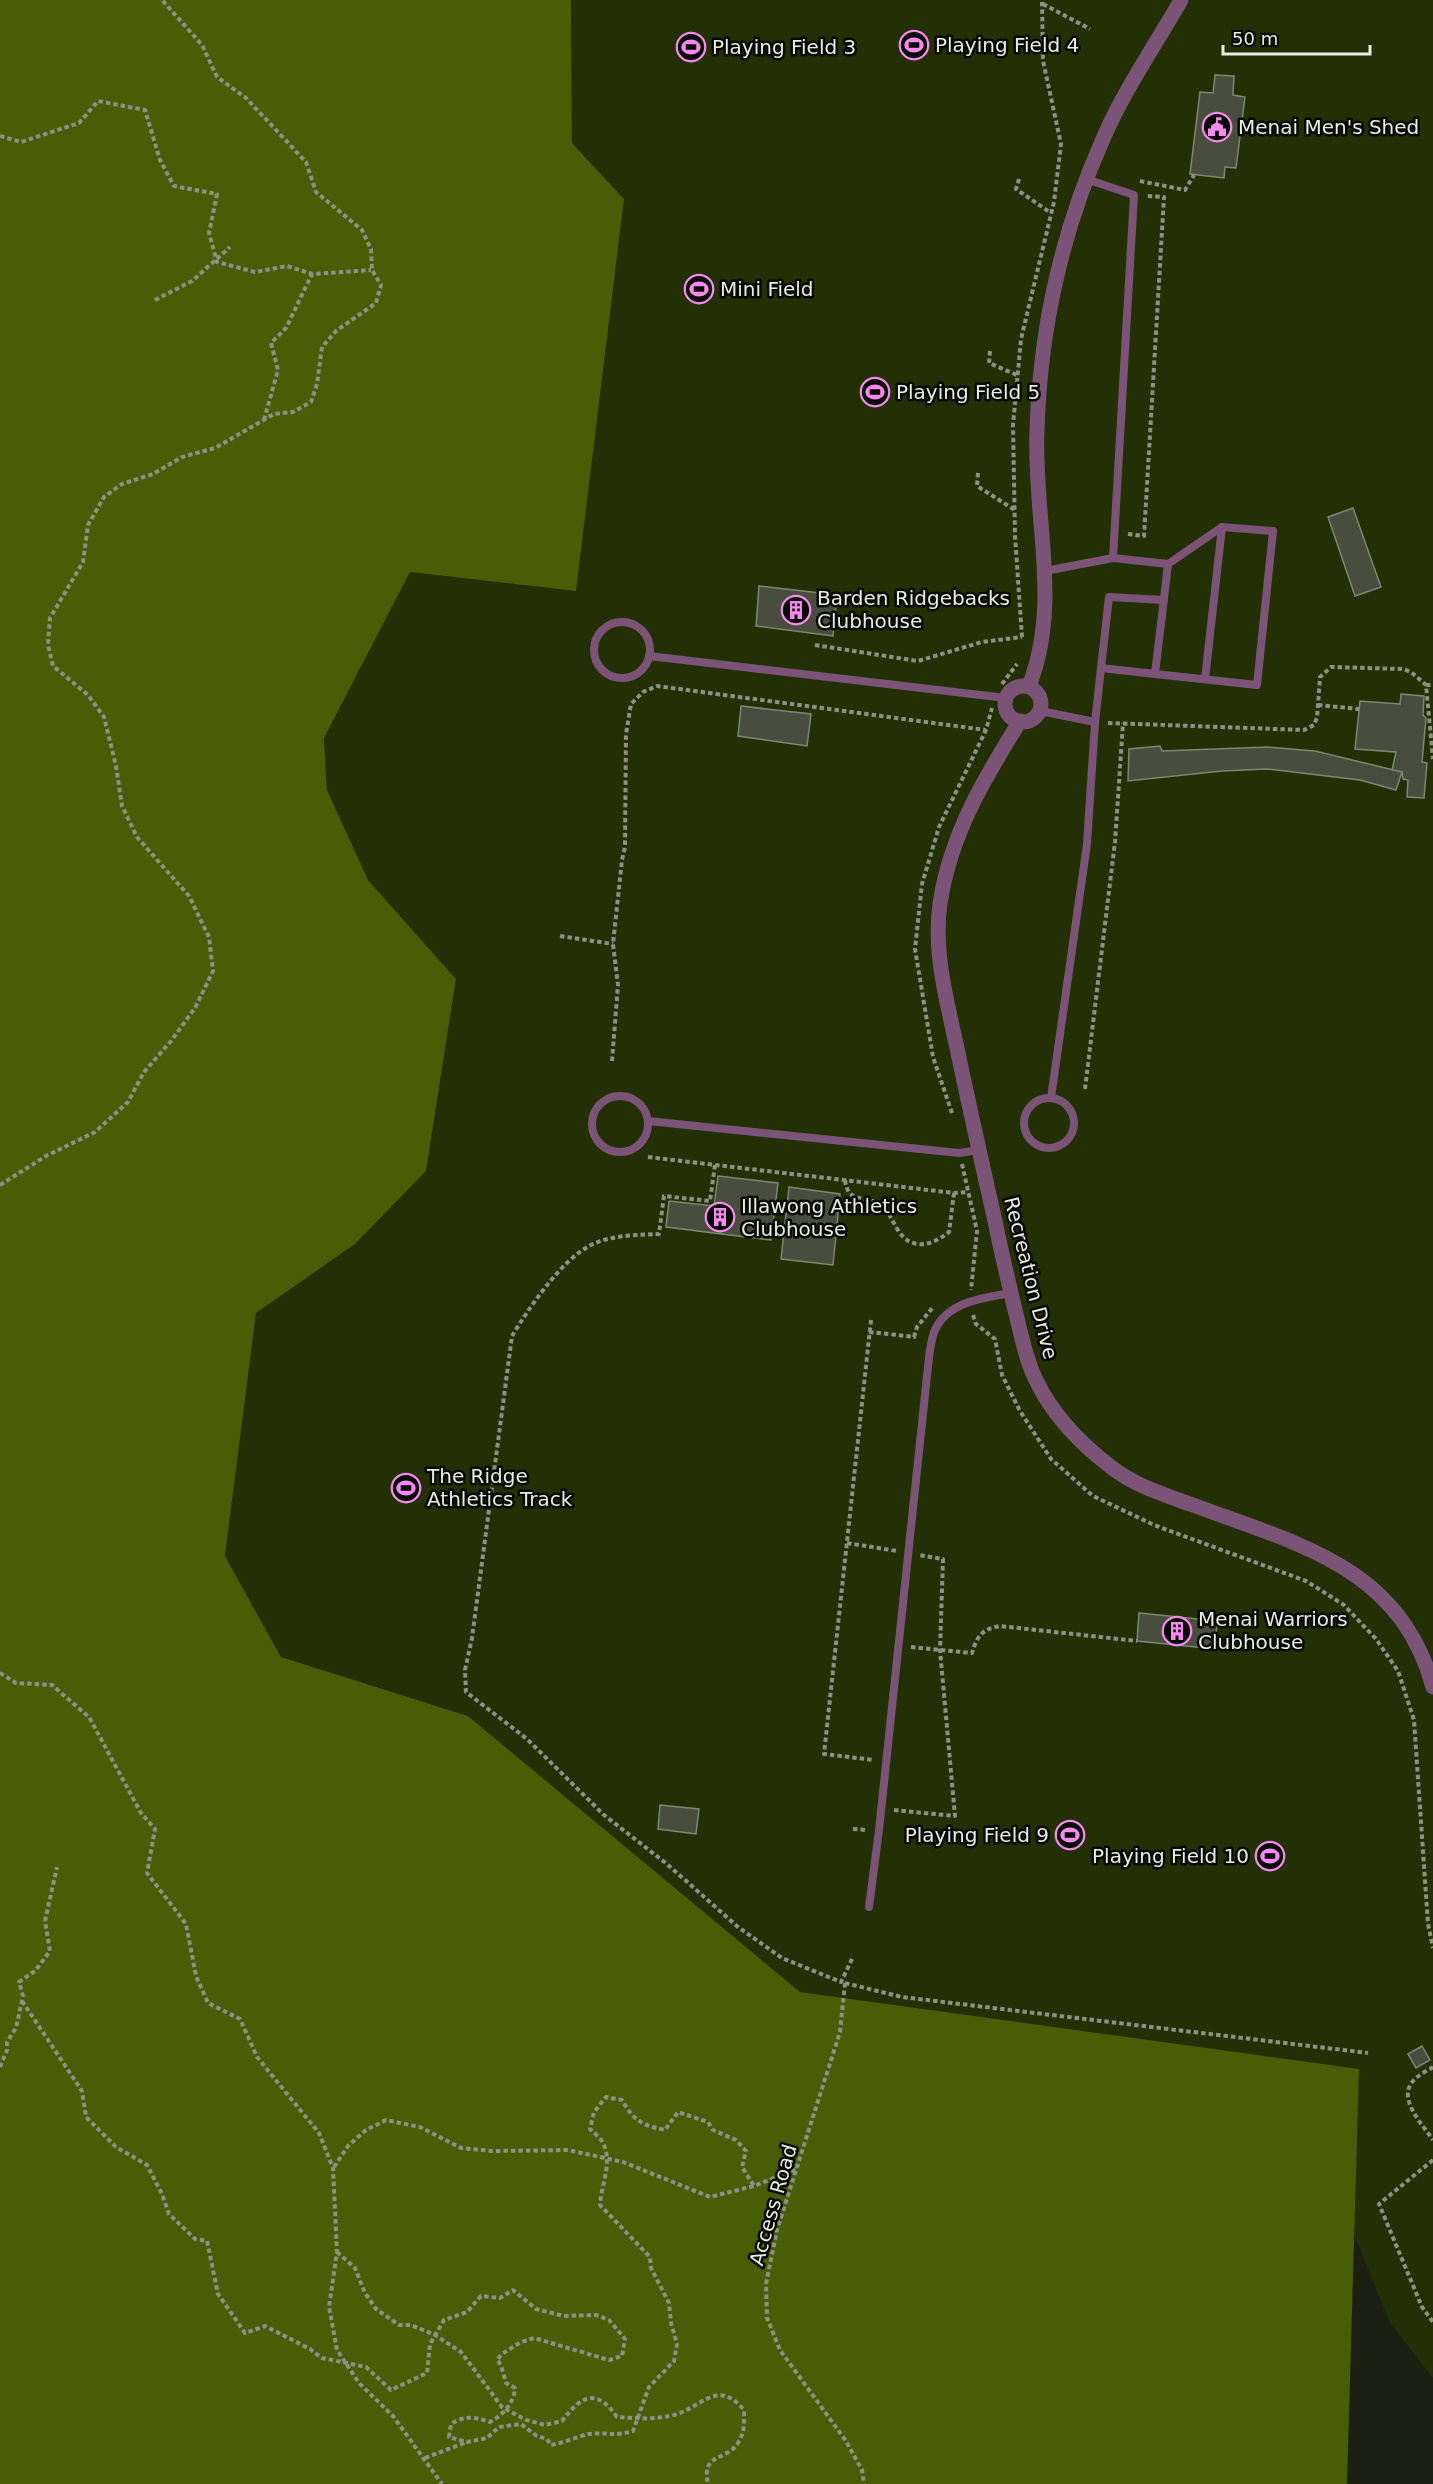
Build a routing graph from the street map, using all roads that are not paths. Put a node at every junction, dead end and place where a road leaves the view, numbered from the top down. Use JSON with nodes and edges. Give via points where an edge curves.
{"nodes":[{"id":1,"x":1181,"y":0,"type":"edge"},
{"id":2,"x":1086,"y":180,"type":"junction"},
{"id":3,"x":1222,"y":527,"type":"junction"},
{"id":4,"x":1113,"y":558,"type":"junction"},
{"id":5,"x":1168,"y":564,"type":"junction"},
{"id":6,"x":1045,"y":571,"type":"junction"},
{"id":7,"x":1164,"y":600,"type":"junction"},
{"id":8,"x":649,"y":656,"type":"junction"},
{"id":9,"x":1101,"y":668,"type":"junction"},
{"id":10,"x":1155,"y":674,"type":"junction"},
{"id":11,"x":1205,"y":679,"type":"junction"},
{"id":12,"x":1029,"y":687,"type":"junction"},
{"id":13,"x":1001,"y":697,"type":"junction"},
{"id":14,"x":1040,"y":711,"type":"junction"},
{"id":15,"x":1020,"y":721,"type":"junction"},
{"id":16,"x":1095,"y":722,"type":"junction"},
{"id":17,"x":1051,"y":1098,"type":"junction"},
{"id":18,"x":648,"y":1120,"type":"junction"},
{"id":19,"x":979,"y":1150,"type":"junction"},
{"id":20,"x":1011,"y":1293,"type":"junction"},
{"id":21,"x":1433,"y":1688,"type":"edge"},
{"id":22,"x":869,"y":1907,"type":"dead end"}],
"edges":[{"from":1,"to":2,"type":"street","via":[[1103,137]]},
{"from":2,"to":4,"type":"lane","via":[[1134,195]]},
{"from":2,"to":6,"type":"street","via":[[1064,242],[1040,370],[1037,497]]},
{"from":3,"to":5,"type":"lane"},
{"from":3,"to":11,"type":"lane"},
{"from":3,"to":11,"type":"lane","via":[[1274,531],[1257,685]]},
{"from":4,"to":5,"type":"lane"},
{"from":4,"to":6,"type":"lane"},
{"from":5,"to":7,"type":"lane"},
{"from":6,"to":12,"type":"street","via":[[1046,616],[1040,659]]},
{"from":7,"to":9,"type":"lane","via":[[1109,597]]},
{"from":7,"to":10,"type":"lane"},
{"from":8,"to":8,"type":"lane","via":[[633,675],[616,677],[601,668],[594,653],[595,644],[603,629],[628,623],[647,639]]},
{"from":8,"to":13,"type":"lane"},
{"from":9,"to":10,"type":"lane"},
{"from":9,"to":16,"type":"lane"},
{"from":10,"to":11,"type":"lane"},
{"from":12,"to":13,"type":"street","via":[[1015,688]]},
{"from":12,"to":14,"type":"street","via":[[1040,696]]},
{"from":13,"to":15,"type":"street","via":[[1008,713]]},
{"from":14,"to":15,"type":"street","via":[[1032,720]]},
{"from":14,"to":16,"type":"lane"},
{"from":15,"to":19,"type":"street","name":"Recreation Drive","via":[[958,832],[940,906],[939,948],[945,994]]},
{"from":16,"to":17,"type":"lane","via":[[1087,844]]},
{"from":17,"to":17,"type":"lane","via":[[1070,1108],[1074,1130],[1068,1140],[1047,1148],[1028,1137],[1024,1127],[1030,1106]]},
{"from":18,"to":18,"type":"lane","via":[[644,1138],[623,1151],[614,1151],[599,1142],[592,1127],[596,1110],[608,1098],[617,1096],[640,1105]]},
{"from":18,"to":19,"type":"lane","via":[[959,1153]]},
{"from":19,"to":20,"type":"street","name":"Recreation Drive"},
{"from":20,"to":21,"type":"street","name":"Recreation Drive","via":[[1036,1380],[1056,1412],[1083,1443],[1113,1469],[1146,1488],[1311,1549],[1346,1567],[1379,1593],[1404,1625],[1428,1668]]},
{"from":20,"to":22,"type":"lane","via":[[970,1302],[943,1315],[933,1339]]}]}
